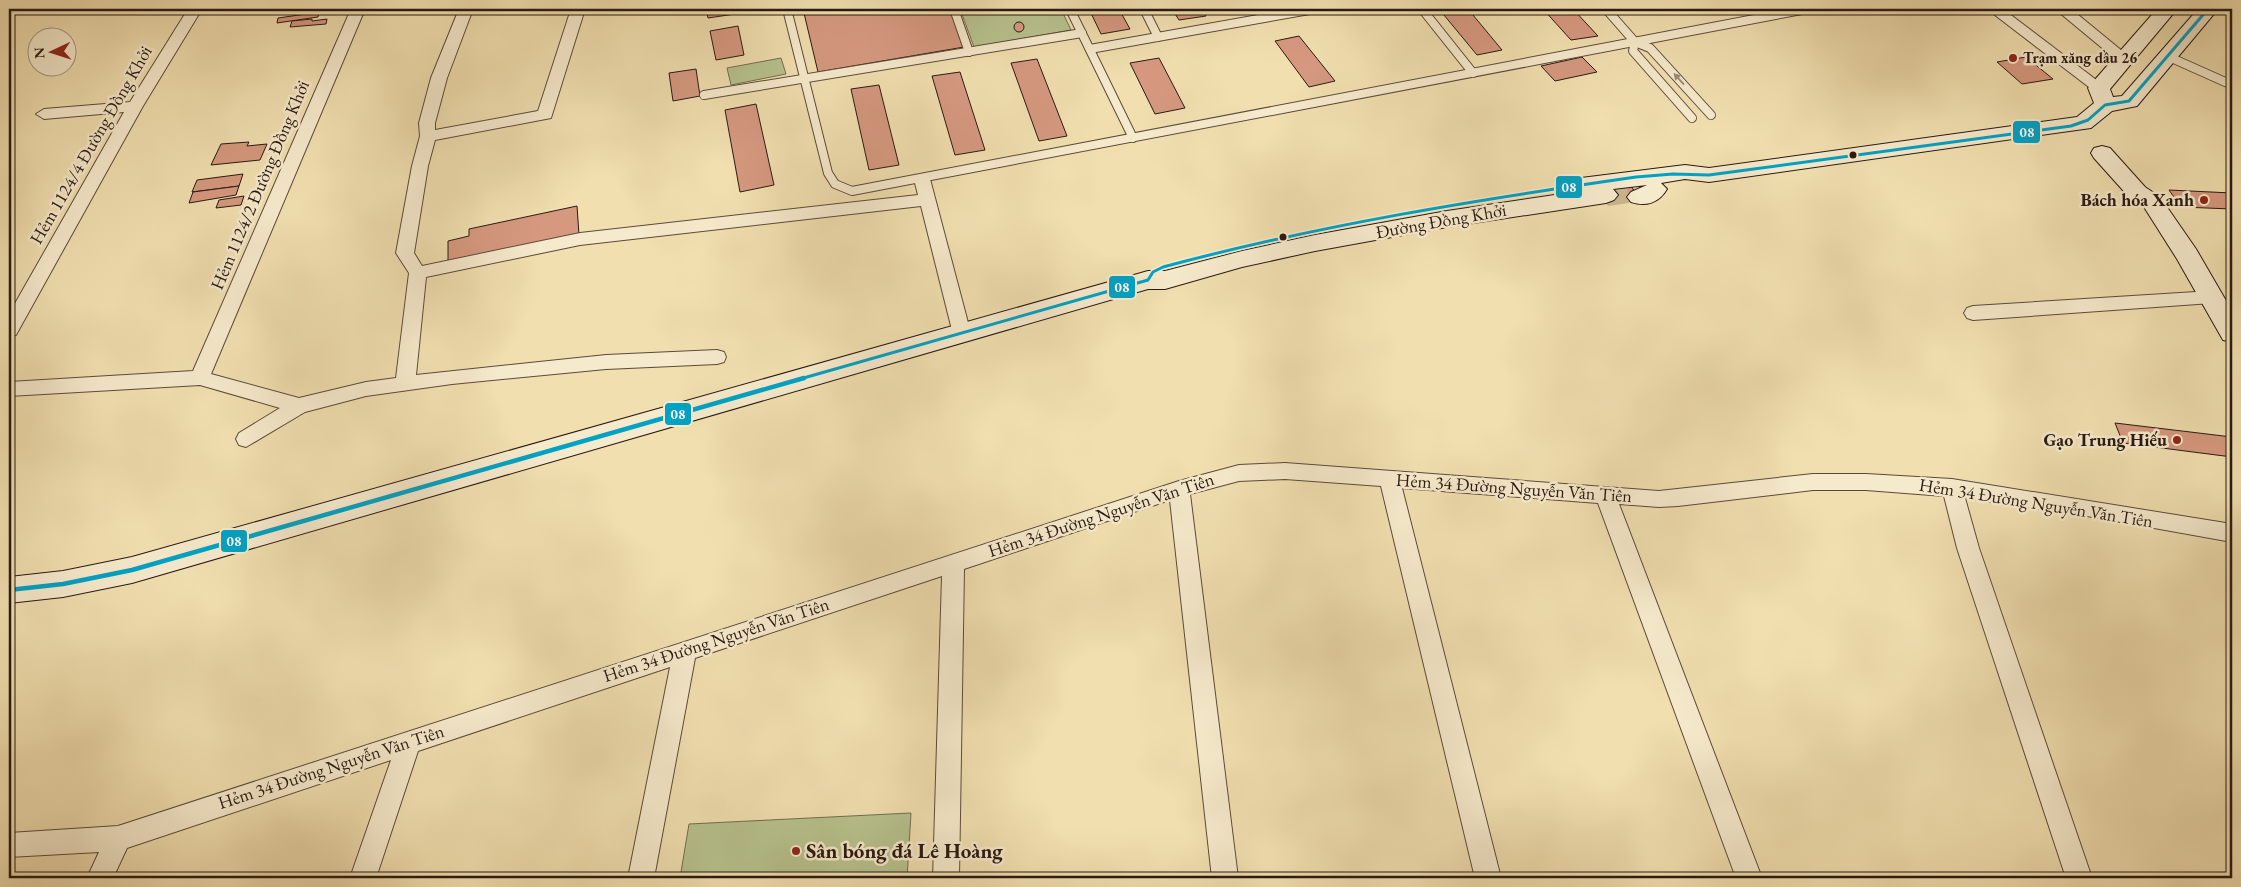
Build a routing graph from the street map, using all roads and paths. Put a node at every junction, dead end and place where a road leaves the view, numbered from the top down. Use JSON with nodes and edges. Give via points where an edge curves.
{"nodes":[{"id":1,"x":195,"y":9,"type":"edge"},
{"id":2,"x":358,"y":9,"type":"edge"},
{"id":3,"x":466,"y":9,"type":"edge"},
{"id":4,"x":578,"y":9,"type":"edge"},
{"id":5,"x":787,"y":9,"type":"edge"},
{"id":6,"x":954,"y":9,"type":"edge"},
{"id":7,"x":1070,"y":9,"type":"edge"},
{"id":8,"x":1144,"y":9,"type":"edge"},
{"id":9,"x":1315,"y":9,"type":"edge"},
{"id":10,"x":1422,"y":9,"type":"edge"},
{"id":11,"x":1606,"y":9,"type":"edge"},
{"id":12,"x":1808,"y":9,"type":"edge"},
{"id":13,"x":1994,"y":9,"type":"edge"},
{"id":14,"x":2062,"y":9,"type":"edge"},
{"id":15,"x":2167,"y":9,"type":"edge"},
{"id":16,"x":2208,"y":9,"type":"edge"},
{"id":17,"x":1082,"y":33,"type":"junction"},
{"id":18,"x":1158,"y":37,"type":"junction"},
{"id":19,"x":1635,"y":42,"type":"junction"},
{"id":20,"x":1090,"y":49,"type":"junction"},
{"id":21,"x":968,"y":52,"type":"junction"},
{"id":22,"x":2167,"y":56,"type":"junction"},
{"id":23,"x":2124,"y":59,"type":"junction"},
{"id":24,"x":1473,"y":73,"type":"junction"},
{"id":25,"x":805,"y":79,"type":"junction"},
{"id":26,"x":2232,"y":85,"type":"edge"},
{"id":27,"x":704,"y":96,"type":"dead end"},
{"id":28,"x":2102,"y":97,"type":"junction"},
{"id":29,"x":135,"y":106,"type":"junction"},
{"id":30,"x":44,"y":114,"type":"dead end"},
{"id":31,"x":1711,"y":115,"type":"dead end"},
{"id":32,"x":1692,"y":118,"type":"dead end"},
{"id":33,"x":2088,"y":120,"type":"junction"},
{"id":34,"x":428,"y":136,"type":"junction"},
{"id":35,"x":1134,"y":138,"type":"junction"},
{"id":36,"x":2102,"y":153,"type":"dead end"},
{"id":37,"x":1709,"y":174,"type":"junction"},
{"id":38,"x":922,"y":179,"type":"junction"},
{"id":39,"x":1643,"y":192,"type":"tunnel mouth"},
{"id":40,"x":1602,"y":198,"type":"tunnel mouth"},
{"id":41,"x":928,"y":200,"type":"junction"},
{"id":42,"x":2152,"y":202,"type":"junction"},
{"id":43,"x":418,"y":273,"type":"junction"},
{"id":44,"x":1148,"y":280,"type":"junction"},
{"id":45,"x":2221,"y":304,"type":"edge"},
{"id":46,"x":1973,"y":312,"type":"dead end"},
{"id":47,"x":9,"y":330,"type":"edge"},
{"id":48,"x":2232,"y":333,"type":"edge"},
{"id":49,"x":962,"y":334,"type":"junction"},
{"id":50,"x":717,"y":357,"type":"dead end"},
{"id":51,"x":200,"y":378,"type":"junction"},
{"id":52,"x":405,"y":383,"type":"junction"},
{"id":53,"x":9,"y":389,"type":"edge"},
{"id":54,"x":299,"y":406,"type":"junction"},
{"id":55,"x":246,"y":438,"type":"dead end"},
{"id":56,"x":1389,"y":479,"type":"junction"},
{"id":57,"x":1952,"y":487,"type":"junction"},
{"id":58,"x":1179,"y":489,"type":"junction"},
{"id":59,"x":1605,"y":495,"type":"junction"},
{"id":60,"x":2232,"y":534,"type":"edge"},
{"id":61,"x":953,"y":563,"type":"junction"},
{"id":62,"x":9,"y":590,"type":"edge"},
{"id":63,"x":685,"y":650,"type":"junction"},
{"id":64,"x":409,"y":742,"type":"junction"},
{"id":65,"x":118,"y":838,"type":"junction"},
{"id":66,"x":9,"y":845,"type":"edge"},
{"id":67,"x":100,"y":878,"type":"edge"},
{"id":68,"x":363,"y":878,"type":"edge"},
{"id":69,"x":641,"y":878,"type":"edge"},
{"id":70,"x":946,"y":878,"type":"edge"},
{"id":71,"x":1225,"y":878,"type":"edge"},
{"id":72,"x":1488,"y":878,"type":"edge"},
{"id":73,"x":1749,"y":878,"type":"edge"},
{"id":74,"x":2079,"y":878,"type":"edge"}],
"edges":[{"from":1,"to":29,"type":"street","name":"Hẻm 1124/4 Đường Đồng Khởi"},
{"from":2,"to":51,"type":"street","name":"Hẻm 1124/2 Đường Đồng Khởi"},
{"from":3,"to":34,"type":"street","via":[[439,78],[427,123]]},
{"from":4,"to":34,"type":"street","via":[[546,115]]},
{"from":5,"to":25,"type":"lane"},
{"from":6,"to":21,"type":"lane"},
{"from":7,"to":17,"type":"lane"},
{"from":8,"to":18,"type":"lane"},
{"from":9,"to":18,"type":"lane"},
{"from":10,"to":24,"type":"lane"},
{"from":11,"to":19,"type":"lane"},
{"from":12,"to":19,"type":"lane"},
{"from":13,"to":28,"type":"street"},
{"from":14,"to":23,"type":"street"},
{"from":15,"to":23,"type":"main road","name":"Đường Đồng Khởi"},
{"from":16,"to":22,"type":"main road"},
{"from":17,"to":20,"type":"lane"},
{"from":17,"to":21,"type":"lane"},
{"from":18,"to":20,"type":"lane"},
{"from":19,"to":24,"type":"lane"},
{"from":31,"to":19,"type":"lane","one_way":true,"via":[[1650,48]]},
{"from":19,"to":32,"type":"lane","via":[[1633,51]]},
{"from":20,"to":35,"type":"lane"},
{"from":21,"to":25,"type":"lane"},
{"from":22,"to":26,"type":"lane"},
{"from":22,"to":28,"type":"main road","via":[[2129,101]]},
{"from":23,"to":28,"type":"main road","name":"Đường Đồng Khởi"},
{"from":24,"to":35,"type":"lane"},
{"from":25,"to":27,"type":"lane"},
{"from":25,"to":38,"type":"lane","via":[[828,173],[835,184],[846,190],[861,191]]},
{"from":28,"to":33,"type":"main road","name":"Đường Đồng Khởi"},
{"from":29,"to":30,"type":"street"},
{"from":29,"to":47,"type":"street","name":"Hẻm 1124/4 Đường Đồng Khởi"},
{"from":33,"to":37,"type":"main road","name":"Đường Đồng Khởi","via":[[2071,126]]},
{"from":33,"to":42,"type":"main road","via":[[2148,188],[2153,196]]},
{"from":34,"to":43,"type":"street","via":[[405,254]]},
{"from":35,"to":38,"type":"lane"},
{"from":36,"to":42,"type":"main road","via":[[2137,192]]},
{"from":37,"to":39,"type":"main road","name":"Đường Đồng Khởi","via":[[1696,183]]},
{"from":37,"to":44,"type":"main road","name":"Đường Đồng Khởi","via":[[1685,172],[1400,214],[1220,252],[1156,270]]},
{"from":38,"to":41,"type":"street"},
{"from":40,"to":44,"type":"main road","name":"Đường Đồng Khởi","via":[[1531,206],[1315,243],[1165,280]]},
{"from":41,"to":43,"type":"street","via":[[580,239]]},
{"from":41,"to":49,"type":"street"},
{"from":42,"to":45,"type":"main road"},
{"from":43,"to":52,"type":"street"},
{"from":44,"to":49,"type":"main road","name":"Đường Đồng Khởi"},
{"from":45,"to":46,"type":"street"},
{"from":45,"to":48,"type":"main road"},
{"from":49,"to":62,"type":"main road","name":"Đường Đồng Khởi","via":[[132,570],[63,584]]},
{"from":50,"to":52,"type":"street","via":[[606,362]]},
{"from":51,"to":53,"type":"street"},
{"from":51,"to":54,"type":"street"},
{"from":52,"to":54,"type":"street"},
{"from":54,"to":55,"type":"street"},
{"from":56,"to":58,"type":"street","name":"Hẻm 34 Đường Nguyễn Văn Tiên","via":[[1262,471],[1232,474]]},
{"from":56,"to":59,"type":"street","name":"Hẻm 34 Đường Nguyễn Văn Tiên"},
{"from":56,"to":72,"type":"street"},
{"from":57,"to":59,"type":"street","name":"Hẻm 34 Đường Nguyễn Văn Tiên","via":[[1813,482],[1760,486],[1686,498]]},
{"from":57,"to":60,"type":"street","name":"Hẻm 34 Đường Nguyễn Văn Tiên"},
{"from":57,"to":74,"type":"street","via":[[1968,548]]},
{"from":58,"to":61,"type":"street","name":"Hẻm 34 Đường Nguyễn Văn Tiên"},
{"from":58,"to":71,"type":"street"},
{"from":59,"to":73,"type":"street"},
{"from":61,"to":63,"type":"street","name":"Hẻm 34 Đường Nguyễn Văn Tiên"},
{"from":61,"to":70,"type":"street"},
{"from":63,"to":64,"type":"street","name":"Hẻm 34 Đường Nguyễn Văn Tiên"},
{"from":63,"to":69,"type":"street"},
{"from":64,"to":65,"type":"street","name":"Hẻm 34 Đường Nguyễn Văn Tiên"},
{"from":64,"to":68,"type":"street"},
{"from":65,"to":66,"type":"street","name":"Hẻm 34 Đường Nguyễn Văn Tiên"},
{"from":65,"to":67,"type":"street"}]}
